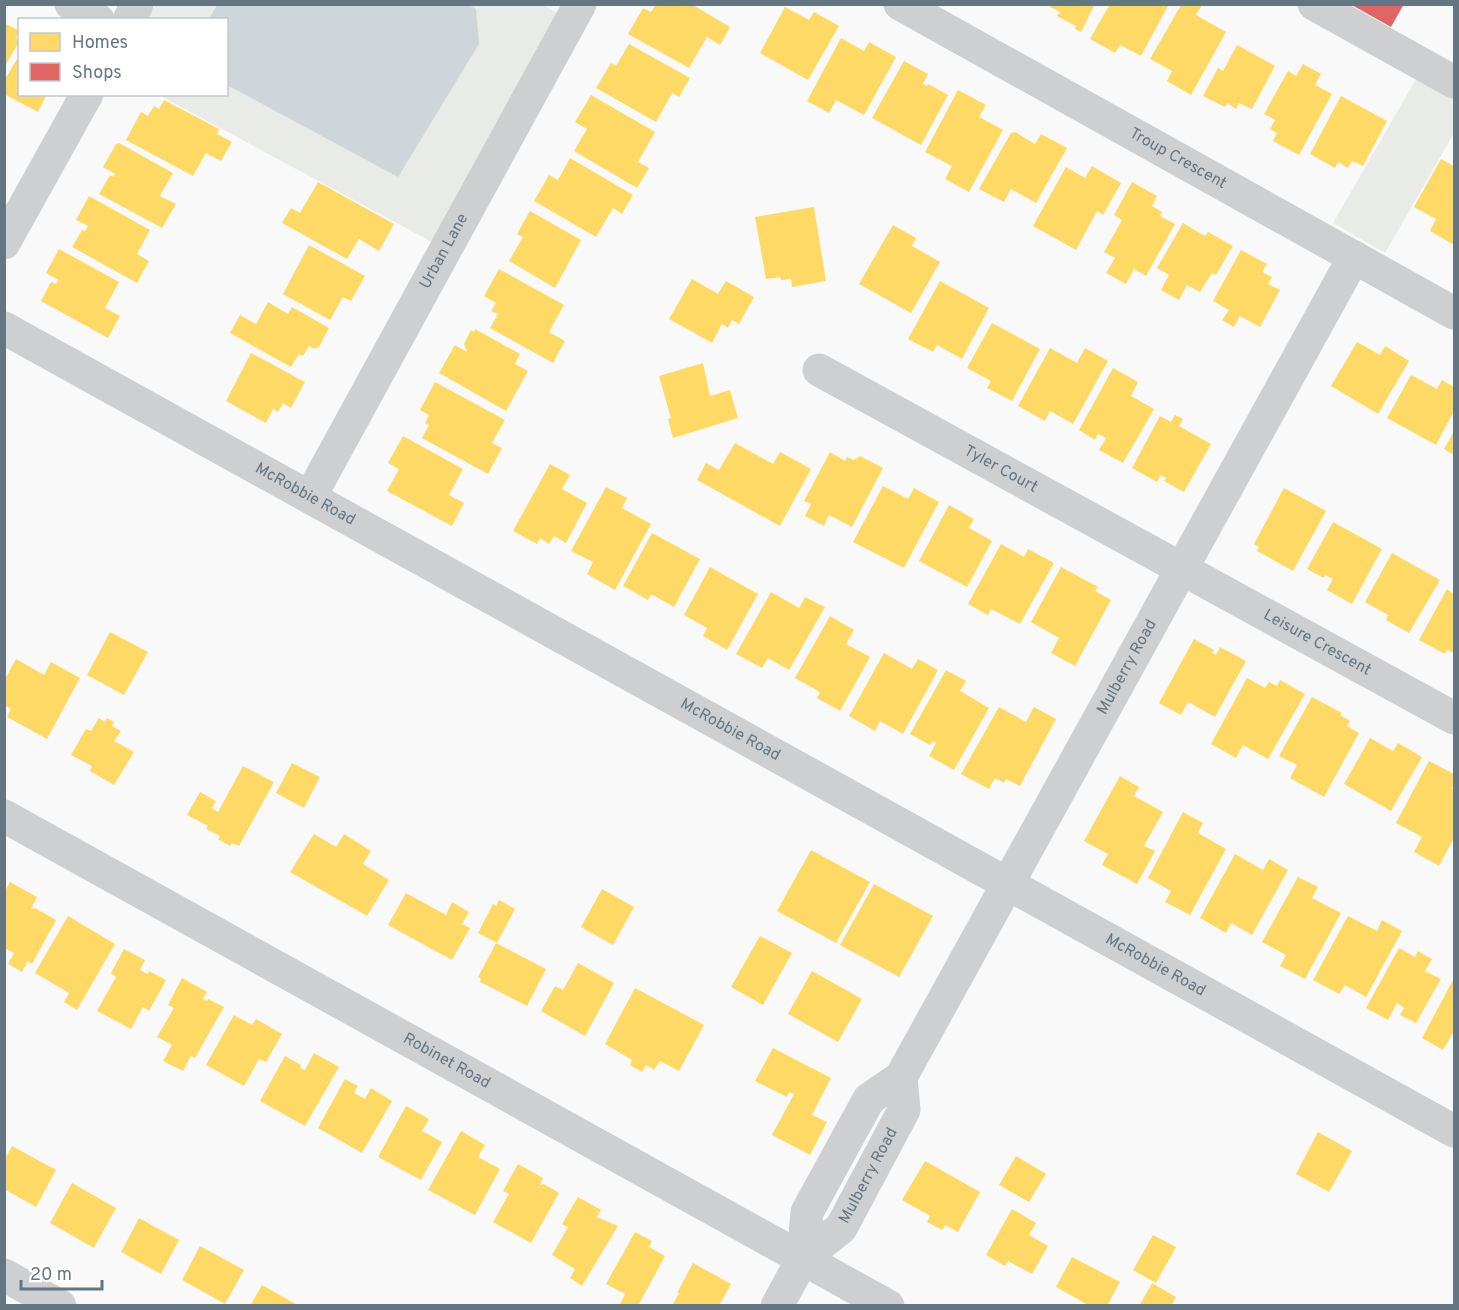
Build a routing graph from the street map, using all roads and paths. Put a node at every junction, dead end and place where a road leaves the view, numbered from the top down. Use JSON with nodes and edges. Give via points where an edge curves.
{"nodes":[{"id":1,"x":71,"y":4,"type":"edge"},
{"id":2,"x":137,"y":4,"type":"edge"},
{"id":3,"x":580,"y":4,"type":"edge"},
{"id":4,"x":900,"y":4,"type":"edge"},
{"id":5,"x":1314,"y":4,"type":"edge"},
{"id":6,"x":95,"y":18,"type":"edge"},
{"id":7,"x":130,"y":18,"type":"edge"},
{"id":8,"x":1455,"y":82,"type":"edge"},
{"id":9,"x":86,"y":96,"type":"edge"},
{"id":10,"x":4,"y":243,"type":"edge"},
{"id":11,"x":1354,"y":257,"type":"junction"},
{"id":12,"x":1455,"y":313,"type":"edge"},
{"id":13,"x":4,"y":328,"type":"edge"},
{"id":14,"x":819,"y":370,"type":"dead end"},
{"id":15,"x":310,"y":497,"type":"junction"},
{"id":16,"x":1182,"y":568,"type":"junction"},
{"id":17,"x":1455,"y":718,"type":"edge"},
{"id":18,"x":4,"y":816,"type":"edge"},
{"id":19,"x":1008,"y":883,"type":"junction"},
{"id":20,"x":1455,"y":1131,"type":"edge"},
{"id":21,"x":803,"y":1258,"type":"junction"},
{"id":22,"x":4,"y":1275,"type":"edge"},
{"id":23,"x":60,"y":1305,"type":"edge"},
{"id":24,"x":777,"y":1305,"type":"edge"},
{"id":25,"x":888,"y":1305,"type":"edge"}],
"edges":[{"from":1,"to":6,"type":"street"},
{"from":2,"to":7,"type":"street"},
{"from":3,"to":15,"type":"street","name":"Urban Lane"},
{"from":4,"to":11,"type":"street","name":"Troup Crescent"},
{"from":5,"to":8,"type":"street"},
{"from":9,"to":10,"type":"street"},
{"from":11,"to":12,"type":"street","name":"Troup Crescent"},
{"from":11,"to":16,"type":"street","name":"Mulberry Road"},
{"from":13,"to":15,"type":"street","name":"McRobbie Road"},
{"from":14,"to":16,"type":"street","name":"Tyler Court"},
{"from":15,"to":19,"type":"street","name":"McRobbie Road"},
{"from":16,"to":17,"type":"street","name":"Leisure Crescent"},
{"from":16,"to":19,"type":"street","name":"Mulberry Road"},
{"from":18,"to":21,"type":"street","name":"Robinet Road"},
{"from":19,"to":20,"type":"street","name":"McRobbie Road"},
{"from":19,"to":21,"type":"street","name":"Mulberry Road","via":[[901,1077],[869,1099],[807,1212]]},
{"from":21,"to":24,"type":"street","name":"Mulberry Road"},
{"from":21,"to":25,"type":"street","name":"Robinet Road"},
{"from":22,"to":23,"type":"street"}]}
